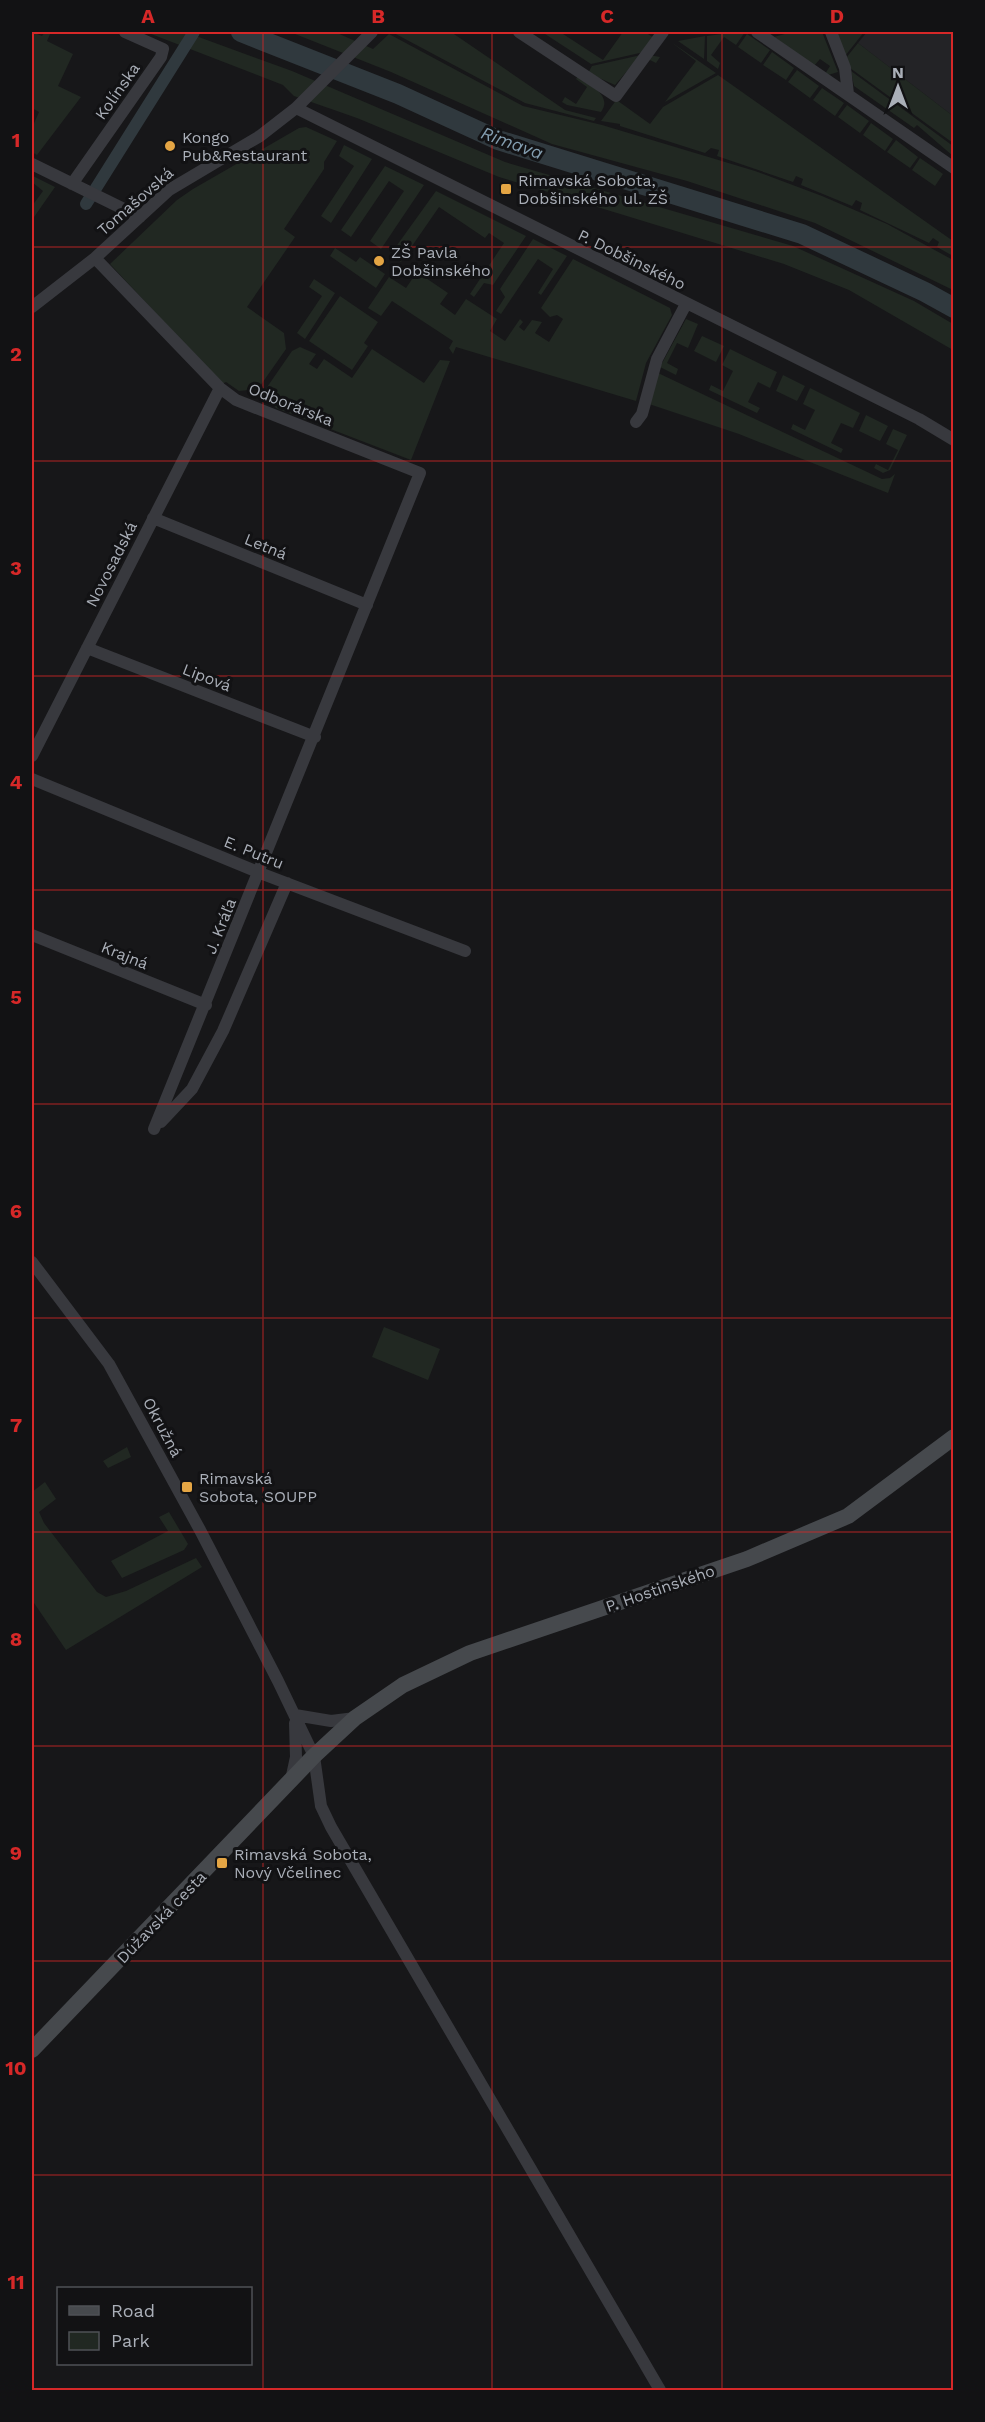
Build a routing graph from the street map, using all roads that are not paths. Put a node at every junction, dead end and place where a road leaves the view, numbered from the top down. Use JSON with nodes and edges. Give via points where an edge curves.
{"nodes":[{"id":1,"x":125,"y":32,"type":"edge"},
{"id":2,"x":372,"y":32,"type":"edge"},
{"id":3,"x":519,"y":32,"type":"edge"},
{"id":4,"x":663,"y":32,"type":"edge"},
{"id":5,"x":762,"y":32,"type":"edge"},
{"id":6,"x":831,"y":32,"type":"edge"},
{"id":7,"x":848,"y":94,"type":"junction"},
{"id":8,"x":296,"y":108,"type":"junction"},
{"id":9,"x":32,"y":164,"type":"edge"},
{"id":10,"x":954,"y":168,"type":"edge"},
{"id":11,"x":72,"y":184,"type":"junction"},
{"id":12,"x":140,"y":217,"type":"junction"},
{"id":13,"x":95,"y":258,"type":"junction"},
{"id":14,"x":686,"y":304,"type":"junction"},
{"id":15,"x":32,"y":308,"type":"edge"},
{"id":16,"x":220,"y":388,"type":"junction"},
{"id":17,"x":636,"y":422,"type":"dead end"},
{"id":18,"x":954,"y":440,"type":"edge"},
{"id":19,"x":420,"y":473,"type":"joint"},
{"id":20,"x":153,"y":518,"type":"junction"},
{"id":21,"x":367,"y":605,"type":"junction"},
{"id":22,"x":87,"y":648,"type":"junction"},
{"id":23,"x":315,"y":737,"type":"junction"},
{"id":24,"x":32,"y":756,"type":"edge"},
{"id":25,"x":32,"y":779,"type":"edge"},
{"id":26,"x":260,"y":873,"type":"junction"},
{"id":27,"x":287,"y":883,"type":"junction"},
{"id":28,"x":32,"y":936,"type":"edge"},
{"id":29,"x":465,"y":951,"type":"dead end"},
{"id":30,"x":206,"y":1005,"type":"junction"},
{"id":31,"x":32,"y":1262,"type":"edge"},
{"id":32,"x":954,"y":1437,"type":"edge"},
{"id":33,"x":295,"y":1715,"type":"junction"},
{"id":34,"x":355,"y":1718,"type":"junction"},
{"id":35,"x":314,"y":1756,"type":"junction"},
{"id":36,"x":290,"y":1782,"type":"junction"},
{"id":37,"x":32,"y":2050,"type":"edge"},
{"id":38,"x":660,"y":2391,"type":"edge"}],
"edges":[{"from":1,"to":11,"type":"street","name":"Kolínska","via":[[163,49],[161,57]]},
{"from":2,"to":8,"type":"street","name":"Tomašovská"},
{"from":3,"to":4,"type":"street","via":[[616,96]]},
{"from":5,"to":7,"type":"street"},
{"from":6,"to":7,"type":"street","via":[[845,68]]},
{"from":7,"to":10,"type":"street"},
{"from":8,"to":12,"type":"street","name":"Tomašovská","via":[[260,136],[178,183]]},
{"from":8,"to":14,"type":"street","name":"P. Dobšinského"},
{"from":9,"to":11,"type":"street"},
{"from":11,"to":12,"type":"street"},
{"from":12,"to":13,"type":"street","name":"Tomašovská"},
{"from":13,"to":15,"type":"street","name":"Tomašovská"},
{"from":13,"to":16,"type":"street","name":"Odborárska"},
{"from":14,"to":17,"type":"street","via":[[657,359],[642,414]]},
{"from":14,"to":18,"type":"street","name":"P. Dobšinského"},
{"from":16,"to":19,"type":"street","name":"Odborárska","via":[[236,400]]},
{"from":16,"to":20,"type":"street","name":"Novosadská"},
{"from":19,"to":21,"type":"street","name":"J. Kráľa"},
{"from":20,"to":21,"type":"street","name":"Letná"},
{"from":20,"to":22,"type":"street","name":"Novosadská"},
{"from":21,"to":23,"type":"street","name":"J. Kráľa"},
{"from":22,"to":23,"type":"street","name":"Lipová"},
{"from":22,"to":24,"type":"street","name":"Novosadská"},
{"from":23,"to":26,"type":"street","name":"J. Kráľa"},
{"from":25,"to":26,"type":"street","name":"E. Putru"},
{"from":26,"to":27,"type":"street","name":"E. Putru"},
{"from":26,"to":30,"type":"street","name":"J. Kráľa"},
{"from":27,"to":29,"type":"street","name":"E. Putru"},
{"from":27,"to":30,"type":"street","name":"J. Kráľa","via":[[223,1031],[192,1089],[154,1129]]},
{"from":28,"to":30,"type":"street","name":"Krajná"},
{"from":31,"to":33,"type":"street","name":"Okružná","via":[[117,1378]]},
{"from":32,"to":34,"type":"street","name":"P. Hostinského","via":[[848,1516],[747,1559],[470,1653],[403,1685]]},
{"from":33,"to":34,"type":"street","via":[[331,1721]]},
{"from":33,"to":35,"type":"street","name":"Okružná"},
{"from":33,"to":36,"type":"street","name":"Okružná","via":[[296,1757]]},
{"from":34,"to":35,"type":"street","name":"P. Hostinského"},
{"from":35,"to":36,"type":"street","name":"Dúžavská cesta"},
{"from":35,"to":38,"type":"street","name":"Okružná","via":[[321,1806],[343,1849]]},
{"from":36,"to":37,"type":"street","name":"Dúžavská cesta"}]}
